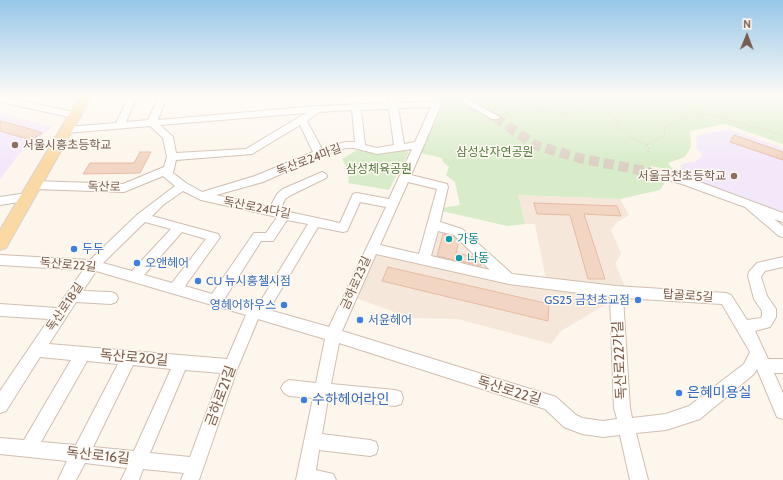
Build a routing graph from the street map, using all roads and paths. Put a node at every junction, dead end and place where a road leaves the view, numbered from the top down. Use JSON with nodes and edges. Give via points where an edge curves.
{"nodes":[{"id":1,"x":72,"y":118,"type":"edge"},
{"id":2,"x":123,"y":118,"type":"edge"},
{"id":3,"x":154,"y":118,"type":"edge"},
{"id":4,"x":207,"y":118,"type":"edge"},
{"id":5,"x":358,"y":118,"type":"edge"},
{"id":6,"x":395,"y":118,"type":"edge"},
{"id":7,"x":429,"y":118,"type":"edge"},
{"id":8,"x":615,"y":118,"type":"edge"},
{"id":9,"x":690,"y":118,"type":"edge"},
{"id":10,"x":729,"y":118,"type":"edge"},
{"id":11,"x":302,"y":120,"type":"joint"},
{"id":12,"x":152,"y":123,"type":"junction"},
{"id":13,"x":120,"y":125,"type":"junction"},
{"id":14,"x":66,"y":130,"type":"junction"},
{"id":15,"x":783,"y":135,"type":"edge"},
{"id":16,"x":419,"y":145,"type":"junction"},
{"id":17,"x":646,"y":145,"type":"junction"},
{"id":18,"x":360,"y":146,"type":"junction"},
{"id":19,"x":399,"y":146,"type":"junction"},
{"id":20,"x":648,"y":152,"type":"dead end"},
{"id":21,"x":319,"y":153,"type":"junction"},
{"id":22,"x":172,"y":157,"type":"junction"},
{"id":23,"x":169,"y":168,"type":"junction"},
{"id":24,"x":650,"y":172,"type":"tunnel mouth"},
{"id":25,"x":322,"y":176,"type":"dead end"},
{"id":26,"x":404,"y":177,"type":"junction"},
{"id":27,"x":34,"y":185,"type":"junction"},
{"id":28,"x":182,"y":186,"type":"junction"},
{"id":29,"x":201,"y":196,"type":"junction"},
{"id":30,"x":27,"y":197,"type":"junction"},
{"id":31,"x":0,"y":201,"type":"edge"},
{"id":32,"x":392,"y":204,"type":"junction"},
{"id":33,"x":749,"y":204,"type":"junction"},
{"id":34,"x":279,"y":212,"type":"junction"},
{"id":35,"x":142,"y":217,"type":"junction"},
{"id":36,"x":783,"y":218,"type":"edge"},
{"id":37,"x":316,"y":221,"type":"junction"},
{"id":38,"x":433,"y":225,"type":"junction"},
{"id":39,"x":179,"y":228,"type":"junction"},
{"id":40,"x":783,"y":233,"type":"edge"},
{"id":41,"x":0,"y":244,"type":"edge"},
{"id":42,"x":372,"y":248,"type":"junction"},
{"id":43,"x":0,"y":260,"type":"edge"},
{"id":44,"x":424,"y":260,"type":"junction"},
{"id":45,"x":783,"y":262,"type":"edge"},
{"id":46,"x":93,"y":265,"type":"junction"},
{"id":47,"x":134,"y":277,"type":"junction"},
{"id":48,"x":509,"y":279,"type":"junction"},
{"id":49,"x":175,"y":289,"type":"junction"},
{"id":50,"x":616,"y":292,"type":"junction"},
{"id":51,"x":72,"y":296,"type":"junction"},
{"id":52,"x":111,"y":298,"type":"dead end"},
{"id":53,"x":215,"y":301,"type":"junction"},
{"id":54,"x":0,"y":310,"type":"edge"},
{"id":55,"x":257,"y":313,"type":"junction"},
{"id":56,"x":60,"y":314,"type":"junction"},
{"id":57,"x":744,"y":327,"type":"junction"},
{"id":58,"x":333,"y":335,"type":"junction"},
{"id":59,"x":37,"y":350,"type":"junction"},
{"id":60,"x":84,"y":354,"type":"junction"},
{"id":61,"x":130,"y":357,"type":"junction"},
{"id":62,"x":760,"y":359,"type":"junction"},
{"id":63,"x":181,"y":362,"type":"junction"},
{"id":64,"x":783,"y":366,"type":"edge"},
{"id":65,"x":231,"y":367,"type":"junction"},
{"id":66,"x":289,"y":388,"type":"dead end"},
{"id":67,"x":322,"y":390,"type":"junction"},
{"id":68,"x":395,"y":398,"type":"dead end"},
{"id":69,"x":0,"y":405,"type":"edge"},
{"id":70,"x":783,"y":411,"type":"edge"},
{"id":71,"x":626,"y":428,"type":"junction"},
{"id":72,"x":313,"y":442,"type":"junction"},
{"id":73,"x":0,"y":446,"type":"edge"},
{"id":74,"x":370,"y":448,"type":"dead end"},
{"id":75,"x":28,"y":449,"type":"junction"},
{"id":76,"x":80,"y":454,"type":"junction"},
{"id":77,"x":139,"y":460,"type":"junction"},
{"id":78,"x":193,"y":473,"type":"edge"},
{"id":79,"x":305,"y":479,"type":"edge"},
{"id":80,"x":67,"y":480,"type":"edge"},
{"id":81,"x":130,"y":480,"type":"edge"},
{"id":82,"x":327,"y":480,"type":"edge"},
{"id":83,"x":639,"y":480,"type":"edge"}],
"edges":[{"from":1,"to":14,"type":"main road"},
{"from":2,"to":13,"type":"street"},
{"from":3,"to":12,"type":"street"},
{"from":4,"to":12,"type":"street"},
{"from":5,"to":18,"type":"street"},
{"from":6,"to":19,"type":"street"},
{"from":7,"to":16,"type":"street","name":"금하로23길"},
{"from":8,"to":17,"type":"path","via":[[619,127],[630,138]]},
{"from":9,"to":17,"type":"path","via":[[666,126],[664,136]]},
{"from":10,"to":15,"type":"path"},
{"from":11,"to":21,"type":"street"},
{"from":11,"to":22,"type":"street","via":[[248,152]]},
{"from":12,"to":13,"type":"street"},
{"from":12,"to":22,"type":"street","via":[[168,136]]},
{"from":13,"to":14,"type":"street"},
{"from":14,"to":27,"type":"main road"},
{"from":16,"to":19,"type":"street","name":"독산로24마길"},
{"from":16,"to":26,"type":"street","name":"금하로23길"},
{"from":17,"to":20,"type":"path","via":[[649,146]]},
{"from":18,"to":19,"type":"street","name":"독산로24마길","via":[[377,151]]},
{"from":18,"to":21,"type":"street","name":"독산로24마길","via":[[345,145]]},
{"from":21,"to":29,"type":"street","name":"독산로24마길","via":[[259,179]]},
{"from":22,"to":23,"type":"street"},
{"from":23,"to":27,"type":"street","name":"독산로","via":[[124,188]]},
{"from":23,"to":28,"type":"street","name":"독산로24다길","via":[[167,174]]},
{"from":24,"to":33,"type":"street","via":[[685,181]]},
{"from":25,"to":34,"type":"street","via":[[281,197]]},
{"from":26,"to":32,"type":"street","name":"금하로23길"},
{"from":26,"to":38,"type":"street","via":[[443,187]]},
{"from":27,"to":30,"type":"main road"},
{"from":28,"to":29,"type":"street","name":"독산로24다길"},
{"from":28,"to":35,"type":"street","name":"독산로18길"},
{"from":29,"to":34,"type":"street","name":"독산로24다길"},
{"from":30,"to":31,"type":"street"},
{"from":30,"to":41,"type":"main road"},
{"from":32,"to":37,"type":"street","name":"독산로24다길","via":[[357,197],[343,228]]},
{"from":32,"to":42,"type":"street","name":"금하로23길"},
{"from":33,"to":36,"type":"street"},
{"from":33,"to":40,"type":"street"},
{"from":34,"to":37,"type":"street","name":"독산로24다길"},
{"from":34,"to":53,"type":"street","via":[[269,238],[258,236]]},
{"from":35,"to":39,"type":"street"},
{"from":35,"to":46,"type":"street","name":"독산로18길"},
{"from":37,"to":55,"type":"street"},
{"from":38,"to":44,"type":"street"},
{"from":38,"to":48,"type":"street","via":[[458,232]]},
{"from":39,"to":47,"type":"street"},
{"from":39,"to":49,"type":"street","via":[[214,237]]},
{"from":42,"to":44,"type":"street"},
{"from":42,"to":58,"type":"street","name":"금하로23길"},
{"from":43,"to":46,"type":"street","name":"독산로22길"},
{"from":44,"to":48,"type":"street"},
{"from":45,"to":57,"type":"street","via":[[761,267],[754,276],[761,299],[769,309],[769,317],[765,323]]},
{"from":46,"to":47,"type":"street","name":"독산로22길"},
{"from":46,"to":51,"type":"street","name":"독산로18길"},
{"from":47,"to":49,"type":"street","name":"독산로22길"},
{"from":48,"to":50,"type":"street"},
{"from":49,"to":53,"type":"street","name":"독산로22길"},
{"from":50,"to":57,"type":"street","name":"탑골로5길","via":[[726,299]]},
{"from":50,"to":71,"type":"street","name":"독산로22가길","via":[[622,408]]},
{"from":51,"to":52,"type":"street"},
{"from":51,"to":56,"type":"street","name":"독산로18길"},
{"from":53,"to":55,"type":"street","name":"독산로22길"},
{"from":54,"to":56,"type":"street"},
{"from":55,"to":58,"type":"street","name":"독산로22길"},
{"from":55,"to":65,"type":"street","name":"금하로21길"},
{"from":56,"to":59,"type":"street","name":"독산로18길"},
{"from":57,"to":62,"type":"street","name":"탑골로5길"},
{"from":58,"to":67,"type":"street","name":"금하로23길"},
{"from":58,"to":71,"type":"street","name":"독산로22길","via":[[550,404],[570,421],[582,426],[603,429]]},
{"from":59,"to":60,"type":"street","name":"독산로20길"},
{"from":59,"to":69,"type":"street","name":"독산로18길"},
{"from":60,"to":61,"type":"street","name":"독산로20길"},
{"from":60,"to":75,"type":"street"},
{"from":61,"to":63,"type":"street","name":"독산로20길"},
{"from":61,"to":76,"type":"street"},
{"from":62,"to":64,"type":"street"},
{"from":62,"to":70,"type":"street","name":"탑골로5길"},
{"from":62,"to":71,"type":"street","name":"독산로22길","via":[[694,413],[666,422]]},
{"from":63,"to":65,"type":"street","name":"독산로20길"},
{"from":63,"to":77,"type":"street"},
{"from":65,"to":78,"type":"street","name":"금하로21길"},
{"from":66,"to":67,"type":"street"},
{"from":67,"to":68,"type":"street"},
{"from":67,"to":72,"type":"street","name":"금하로23길"},
{"from":71,"to":83,"type":"street","name":"독산로22가길"},
{"from":72,"to":74,"type":"street"},
{"from":72,"to":79,"type":"street","name":"금하로23길"},
{"from":73,"to":75,"type":"street","name":"독산로16길"},
{"from":75,"to":76,"type":"street","name":"독산로16길"},
{"from":76,"to":77,"type":"street","name":"독산로16길"},
{"from":76,"to":80,"type":"street"},
{"from":77,"to":78,"type":"street","name":"독산로16길"},
{"from":77,"to":81,"type":"street"},
{"from":79,"to":82,"type":"street"}]}
